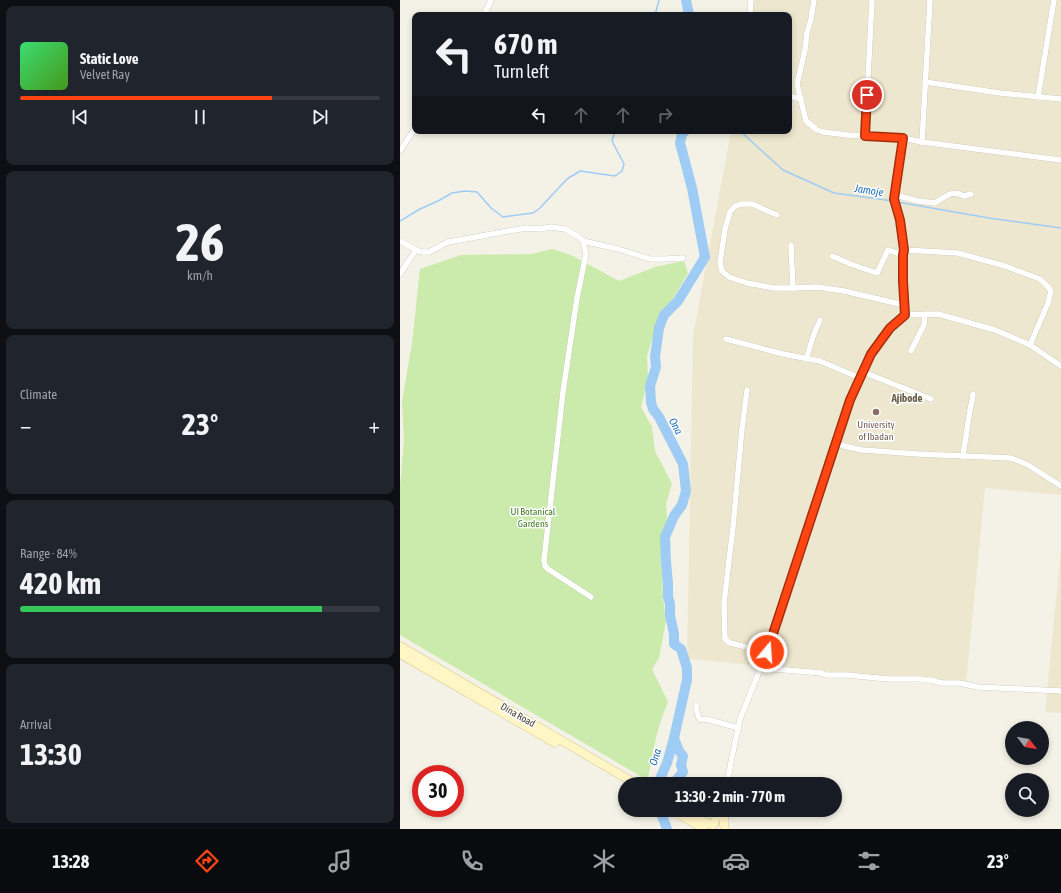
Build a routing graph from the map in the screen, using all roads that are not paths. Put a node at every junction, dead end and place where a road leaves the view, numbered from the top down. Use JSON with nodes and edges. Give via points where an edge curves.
{"nodes":[{"id":1,"x":491,"y":0,"type":"edge"},
{"id":2,"x":751,"y":0,"type":"edge"},
{"id":3,"x":814,"y":0,"type":"edge"},
{"id":4,"x":872,"y":0,"type":"edge"},
{"id":5,"x":930,"y":0,"type":"edge"},
{"id":6,"x":1054,"y":0,"type":"edge"},
{"id":7,"x":485,"y":12,"type":"edge"},
{"id":8,"x":750,"y":12,"type":"edge"},
{"id":9,"x":925,"y":82,"type":"junction"},
{"id":10,"x":1038,"y":96,"type":"junction"},
{"id":11,"x":792,"y":97,"type":"edge"},
{"id":12,"x":801,"y":99,"type":"junction"},
{"id":13,"x":1061,"y":99,"type":"edge"},
{"id":14,"x":412,"y":133,"type":"edge"},
{"id":15,"x":865,"y":136,"type":"junction"},
{"id":16,"x":903,"y":138,"type":"junction"},
{"id":17,"x":922,"y":142,"type":"junction"},
{"id":18,"x":400,"y":151,"type":"edge"},
{"id":19,"x":1061,"y":160,"type":"edge"},
{"id":20,"x":971,"y":194,"type":"dead end"},
{"id":21,"x":894,"y":195,"type":"junction"},
{"id":22,"x":777,"y":214,"type":"dead end"},
{"id":23,"x":400,"y":241,"type":"edge"},
{"id":24,"x":583,"y":241,"type":"junction"},
{"id":25,"x":791,"y":245,"type":"dead end"},
{"id":26,"x":416,"y":250,"type":"junction"},
{"id":27,"x":904,"y":253,"type":"junction"},
{"id":28,"x":832,"y":256,"type":"dead end"},
{"id":29,"x":683,"y":258,"type":"dead end"},
{"id":30,"x":400,"y":274,"type":"edge"},
{"id":31,"x":793,"y":288,"type":"junction"},
{"id":32,"x":904,"y":305,"type":"junction"},
{"id":33,"x":925,"y":314,"type":"junction"},
{"id":34,"x":905,"y":315,"type":"junction"},
{"id":35,"x":820,"y":320,"type":"dead end"},
{"id":36,"x":726,"y":339,"type":"dead end"},
{"id":37,"x":1030,"y":345,"type":"junction"},
{"id":38,"x":911,"y":351,"type":"dead end"},
{"id":39,"x":806,"y":359,"type":"junction"},
{"id":40,"x":1061,"y":366,"type":"edge"},
{"id":41,"x":863,"y":372,"type":"junction"},
{"id":42,"x":860,"y":378,"type":"junction"},
{"id":43,"x":747,"y":390,"type":"dead end"},
{"id":44,"x":973,"y":394,"type":"dead end"},
{"id":45,"x":931,"y":400,"type":"dead end"},
{"id":46,"x":835,"y":444,"type":"junction"},
{"id":47,"x":962,"y":456,"type":"junction"},
{"id":48,"x":1061,"y":486,"type":"edge"},
{"id":49,"x":590,"y":597,"type":"dead end"},
{"id":50,"x":400,"y":646,"type":"edge"},
{"id":51,"x":767,"y":652,"type":"junction"},
{"id":52,"x":400,"y":654,"type":"edge"},
{"id":53,"x":761,"y":668,"type":"junction"},
{"id":54,"x":1061,"y":691,"type":"edge"},
{"id":55,"x":696,"y":704,"type":"dead end"},
{"id":56,"x":739,"y":728,"type":"junction"},
{"id":57,"x":624,"y":777,"type":"edge"},
{"id":58,"x":728,"y":777,"type":"edge"},
{"id":59,"x":618,"y":779,"type":"edge"},
{"id":60,"x":683,"y":817,"type":"edge"},
{"id":61,"x":696,"y":817,"type":"edge"},
{"id":62,"x":716,"y":817,"type":"edge"},
{"id":63,"x":724,"y":817,"type":"edge"},
{"id":64,"x":712,"y":826,"type":"edge"},
{"id":65,"x":725,"y":828,"type":"edge"},
{"id":66,"x":704,"y":829,"type":"edge"}],
"edges":[{"from":1,"to":7,"type":"street"},
{"from":2,"to":8,"type":"street"},
{"from":3,"to":12,"type":"street","via":[[797,84]]},
{"from":4,"to":15,"type":"street"},
{"from":5,"to":9,"type":"street"},
{"from":6,"to":10,"type":"street"},
{"from":9,"to":10,"type":"street"},
{"from":9,"to":17,"type":"street"},
{"from":10,"to":13,"type":"street"},
{"from":11,"to":12,"type":"street"},
{"from":12,"to":15,"type":"street","via":[[806,120],[817,130]]},
{"from":14,"to":18,"type":"street"},
{"from":15,"to":16,"type":"street"},
{"from":16,"to":17,"type":"street"},
{"from":16,"to":21,"type":"street"},
{"from":17,"to":19,"type":"street"},
{"from":20,"to":21,"type":"street","via":[[964,196],[953,193],[935,203]]},
{"from":21,"to":27,"type":"street"},
{"from":22,"to":31,"type":"street","via":[[752,204],[735,206],[727,220],[720,263],[722,271],[737,280],[774,288]]},
{"from":23,"to":26,"type":"street"},
{"from":24,"to":26,"type":"street","via":[[564,229],[527,228],[448,242],[429,252]]},
{"from":24,"to":29,"type":"street","via":[[650,258]]},
{"from":24,"to":49,"type":"street","via":[[586,254],[563,392],[544,560],[548,569]]},
{"from":25,"to":31,"type":"street"},
{"from":26,"to":30,"type":"street"},
{"from":27,"to":28,"type":"street","via":[[888,250],[877,272]]},
{"from":27,"to":32,"type":"street"},
{"from":27,"to":37,"type":"street","via":[[958,253],[1040,279],[1050,291],[1048,303]]},
{"from":31,"to":32,"type":"street","via":[[817,287],[837,290]]},
{"from":32,"to":34,"type":"street"},
{"from":33,"to":34,"type":"street"},
{"from":33,"to":37,"type":"street","via":[[938,314],[974,323]]},
{"from":33,"to":38,"type":"street","via":[[924,325]]},
{"from":34,"to":41,"type":"street","via":[[890,328],[871,354]]},
{"from":35,"to":39,"type":"street"},
{"from":36,"to":39,"type":"street"},
{"from":37,"to":40,"type":"street"},
{"from":39,"to":42,"type":"street","via":[[820,361]]},
{"from":41,"to":42,"type":"street"},
{"from":41,"to":45,"type":"street"},
{"from":42,"to":46,"type":"street"},
{"from":43,"to":51,"type":"street","via":[[724,603],[725,639],[730,644]]},
{"from":44,"to":47,"type":"street"},
{"from":46,"to":47,"type":"street","via":[[862,450]]},
{"from":46,"to":51,"type":"street"},
{"from":47,"to":48,"type":"street","via":[[1011,458],[1028,465]]},
{"from":50,"to":57,"type":"street","name":"Dina Road"},
{"from":51,"to":53,"type":"street"},
{"from":52,"to":59,"type":"street","name":"Dina Road"},
{"from":53,"to":54,"type":"street","via":[[888,679],[920,678],[978,687]]},
{"from":53,"to":56,"type":"street","via":[[740,719]]},
{"from":55,"to":56,"type":"street","via":[[700,720],[706,719]]},
{"from":56,"to":58,"type":"street"},
{"from":60,"to":66,"type":"street"},
{"from":61,"to":64,"type":"street"},
{"from":62,"to":64,"type":"street"},
{"from":63,"to":65,"type":"street"},
{"from":64,"to":65,"type":"street","via":[[718,824]]}]}
